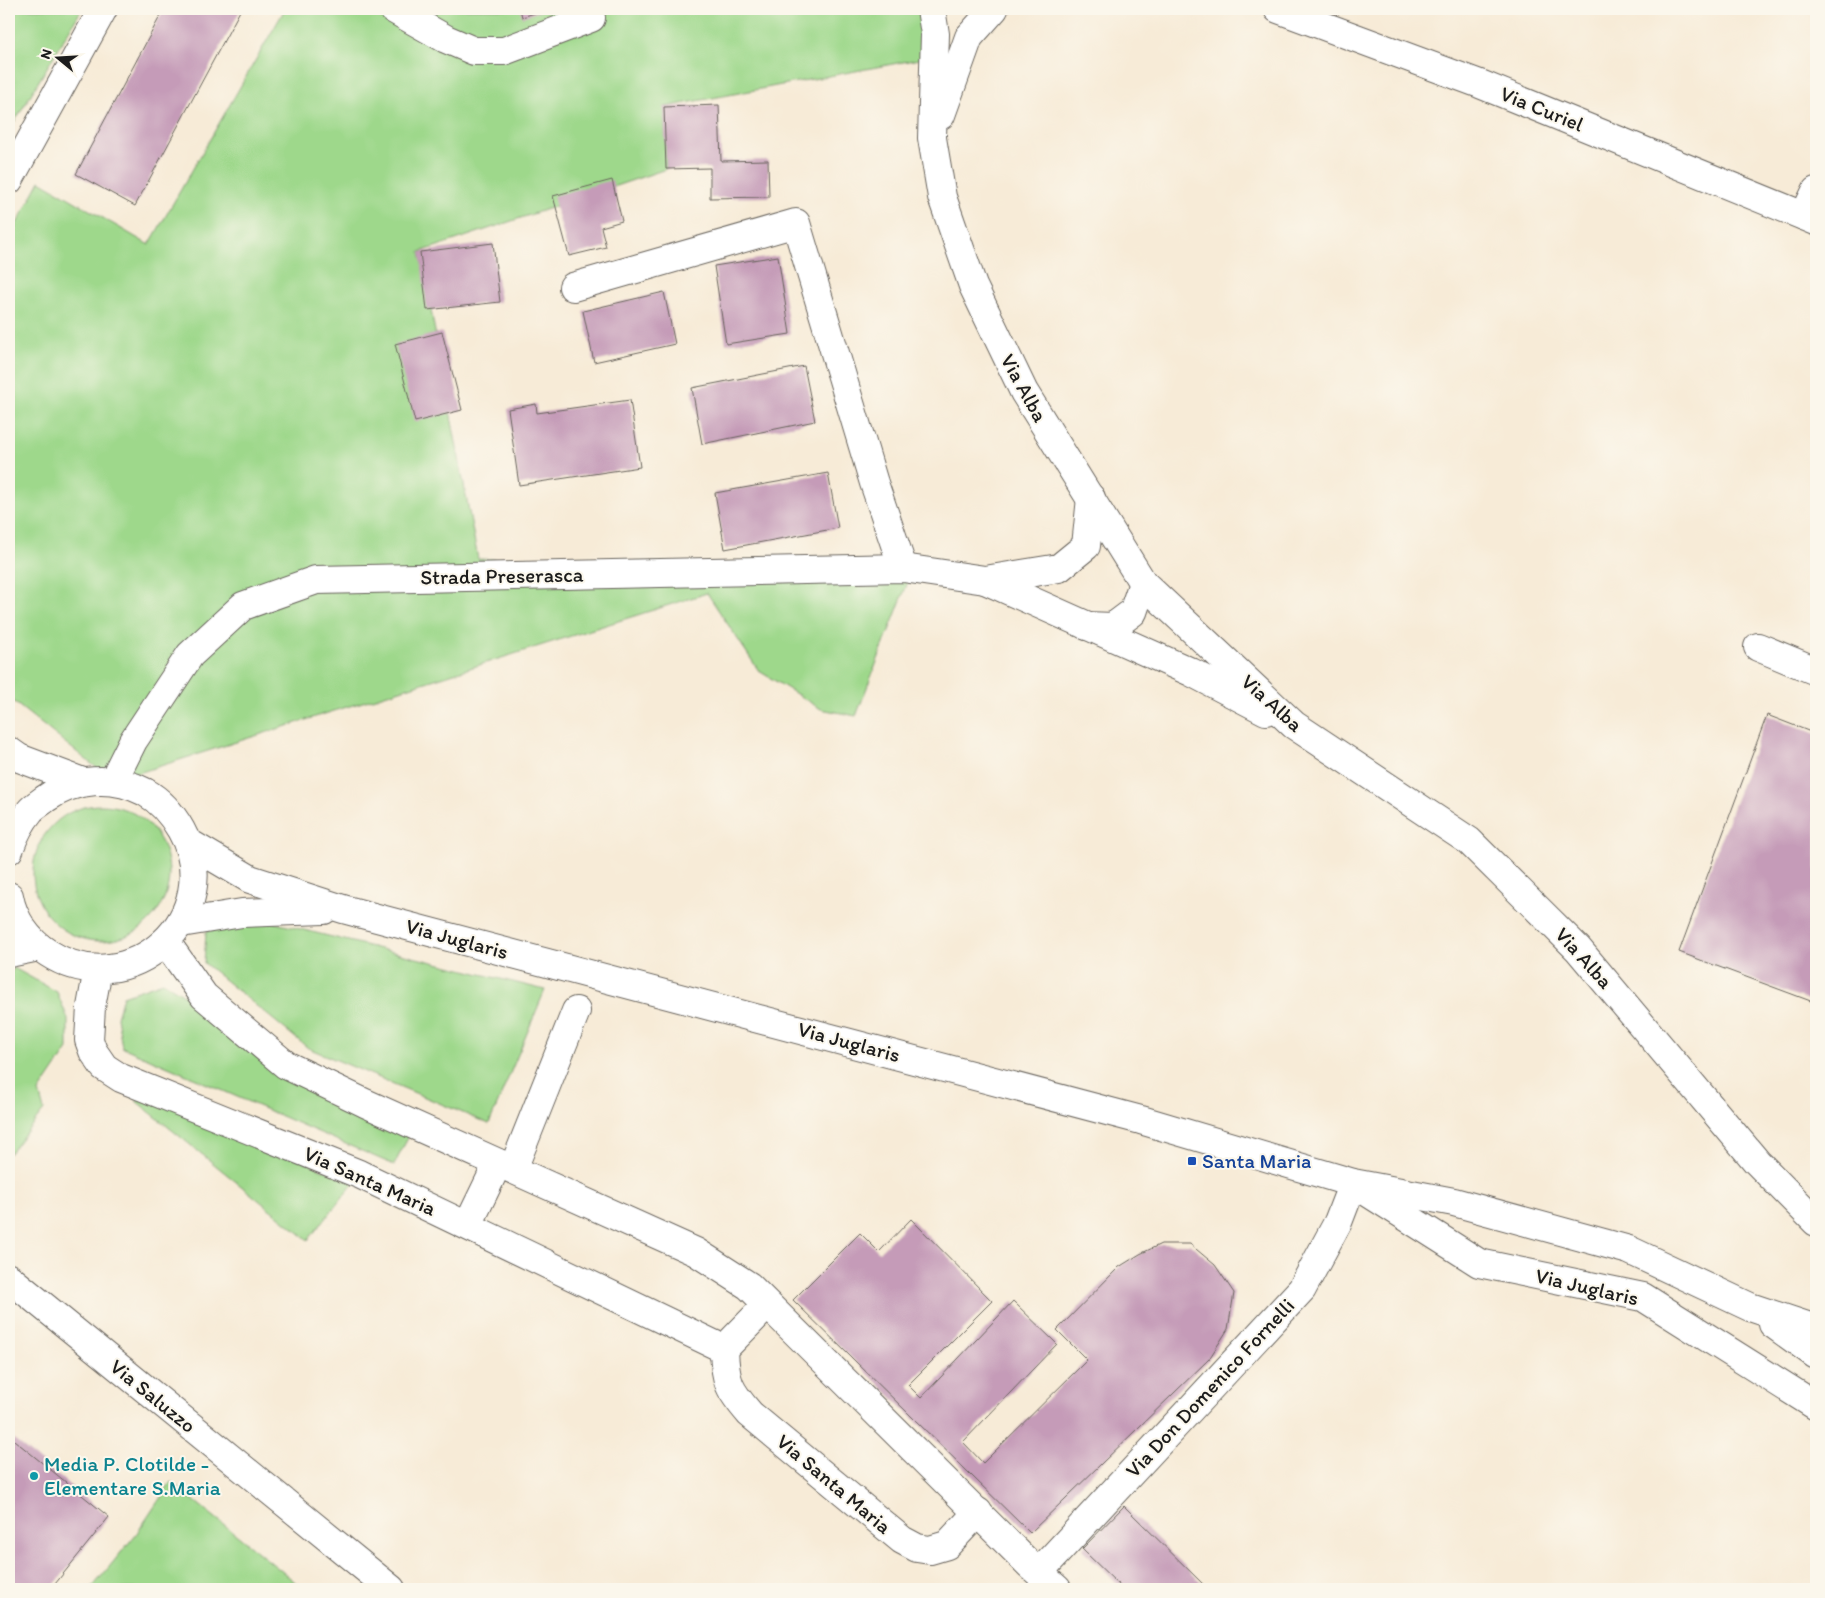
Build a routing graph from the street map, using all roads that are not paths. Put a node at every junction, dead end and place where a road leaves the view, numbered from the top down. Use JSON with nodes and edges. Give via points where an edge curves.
{"nodes":[{"id":1,"x":103,"y":9,"type":"edge"},
{"id":2,"x":393,"y":9,"type":"edge"},
{"id":3,"x":931,"y":9,"type":"edge"},
{"id":4,"x":994,"y":9,"type":"edge"},
{"id":5,"x":1278,"y":9,"type":"edge"},
{"id":6,"x":591,"y":18,"type":"dead end"},
{"id":7,"x":932,"y":138,"type":"junction"},
{"id":8,"x":9,"y":180,"type":"edge"},
{"id":9,"x":1816,"y":191,"type":"edge"},
{"id":10,"x":1810,"y":218,"type":"edge"},
{"id":11,"x":574,"y":287,"type":"dead end"},
{"id":12,"x":1091,"y":498,"type":"junction"},
{"id":13,"x":903,"y":568,"type":"junction"},
{"id":14,"x":985,"y":580,"type":"junction"},
{"id":15,"x":1143,"y":583,"type":"junction"},
{"id":16,"x":1086,"y":626,"type":"junction"},
{"id":17,"x":1758,"y":647,"type":"dead end"},
{"id":18,"x":1816,"y":671,"type":"edge"},
{"id":19,"x":1294,"y":726,"type":"junction"},
{"id":20,"x":9,"y":751,"type":"edge"},
{"id":21,"x":113,"y":781,"type":"junction"},
{"id":22,"x":83,"y":782,"type":"junction"},
{"id":23,"x":11,"y":831,"type":"edge"},
{"id":24,"x":189,"y":842,"type":"junction"},
{"id":25,"x":9,"y":896,"type":"edge"},
{"id":26,"x":343,"y":909,"type":"junction"},
{"id":27,"x":174,"y":932,"type":"junction"},
{"id":28,"x":39,"y":947,"type":"junction"},
{"id":29,"x":9,"y":954,"type":"edge"},
{"id":30,"x":98,"y":969,"type":"junction"},
{"id":31,"x":576,"y":1011,"type":"dead end"},
{"id":32,"x":1758,"y":1162,"type":"junction"},
{"id":33,"x":505,"y":1166,"type":"junction"},
{"id":34,"x":1353,"y":1183,"type":"junction"},
{"id":35,"x":1816,"y":1195,"type":"edge"},
{"id":36,"x":1816,"y":1222,"type":"edge"},
{"id":37,"x":468,"y":1225,"type":"junction"},
{"id":38,"x":9,"y":1278,"type":"edge"},
{"id":39,"x":767,"y":1305,"type":"junction"},
{"id":40,"x":1750,"y":1307,"type":"junction"},
{"id":41,"x":1816,"y":1329,"type":"edge"},
{"id":42,"x":724,"y":1350,"type":"junction"},
{"id":43,"x":1816,"y":1355,"type":"edge"},
{"id":44,"x":1816,"y":1406,"type":"edge"},
{"id":45,"x":978,"y":1512,"type":"junction"},
{"id":46,"x":1048,"y":1581,"type":"edge"},
{"id":47,"x":391,"y":1589,"type":"edge"}],
"edges":[{"from":1,"to":8,"type":"street"},
{"from":2,"to":6,"type":"street","via":[[474,51],[504,51]]},
{"from":3,"to":7,"type":"street","name":"Via Alba","via":[[935,34]]},
{"from":4,"to":7,"type":"street","name":"Via Alba","via":[[969,37]]},
{"from":5,"to":10,"type":"street","name":"Via Curiel","via":[[1480,84]]},
{"from":7,"to":12,"type":"street","name":"Via Alba","via":[[942,197],[973,286],[1024,392]]},
{"from":9,"to":10,"type":"street","name":"Via Curiel"},
{"from":11,"to":13,"type":"street","via":[[796,224]]},
{"from":12,"to":14,"type":"street","name":"Strada Preserasca","via":[[1086,546],[1059,568]]},
{"from":12,"to":15,"type":"street","name":"Via Alba"},
{"from":13,"to":14,"type":"street","name":"Strada Preserasca"},
{"from":13,"to":21,"type":"street","name":"Strada Preserasca","via":[[316,580],[244,606],[190,656],[133,741]]},
{"from":14,"to":16,"type":"street","name":"Strada Preserasca"},
{"from":15,"to":16,"type":"street","name":"Strada Preserasca","via":[[1133,612],[1113,627]]},
{"from":15,"to":19,"type":"street","name":"Via Alba"},
{"from":16,"to":19,"type":"street","name":"Strada Preserasca","via":[[1191,672]]},
{"from":17,"to":18,"type":"street"},
{"from":19,"to":32,"type":"street","name":"Via Alba","via":[[1469,841],[1578,949]]},
{"from":20,"to":22,"type":"street","via":[[19,758]]},
{"from":21,"to":22,"type":"street"},
{"from":21,"to":24,"type":"street","via":[[154,797],[173,814]]},
{"from":22,"to":23,"type":"street","via":[[58,790],[32,809]]},
{"from":24,"to":26,"type":"street","name":"Via Juglaris","via":[[250,879]]},
{"from":24,"to":27,"type":"street","via":[[194,868],[192,895]]},
{"from":25,"to":28,"type":"street","via":[[21,927]]},
{"from":26,"to":27,"type":"street","name":"Via Juglaris","via":[[242,913]]},
{"from":26,"to":34,"type":"street","name":"Via Juglaris","via":[[1141,1120]]},
{"from":27,"to":30,"type":"street","via":[[147,957],[122,967]]},
{"from":27,"to":33,"type":"street","via":[[204,996],[286,1064]]},
{"from":28,"to":29,"type":"street"},
{"from":28,"to":30,"type":"street","via":[[80,968]]},
{"from":30,"to":37,"type":"street","name":"Via Santa Maria","via":[[89,1040],[104,1067],[121,1078],[358,1174]]},
{"from":31,"to":33,"type":"street"},
{"from":32,"to":35,"type":"street","name":"Via Alba"},
{"from":32,"to":36,"type":"street","name":"Via Alba"},
{"from":33,"to":37,"type":"street"},
{"from":33,"to":39,"type":"street","via":[[696,1252],[749,1286]]},
{"from":34,"to":40,"type":"street","name":"Via Juglaris","via":[[1454,1202],[1629,1250]]},
{"from":34,"to":44,"type":"street","name":"Via Juglaris","via":[[1479,1264],[1643,1297]]},
{"from":34,"to":46,"type":"street","name":"Via Don Domenico Fornelli","via":[[1338,1222],[1302,1289]]},
{"from":37,"to":42,"type":"street","name":"Via Santa Maria"},
{"from":38,"to":47,"type":"street","name":"Via Saluzzo"},
{"from":39,"to":42,"type":"street"},
{"from":39,"to":45,"type":"street"},
{"from":40,"to":41,"type":"street","name":"Via Juglaris"},
{"from":40,"to":43,"type":"street","name":"Via Juglaris"},
{"from":42,"to":45,"type":"street","name":"Via Santa Maria","via":[[727,1382],[750,1414],[902,1540],[930,1550],[948,1545]]},
{"from":45,"to":46,"type":"street"}]}
